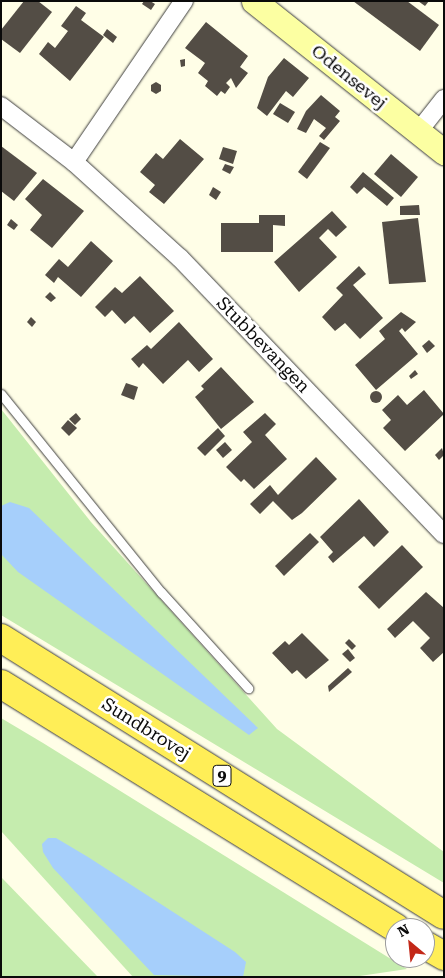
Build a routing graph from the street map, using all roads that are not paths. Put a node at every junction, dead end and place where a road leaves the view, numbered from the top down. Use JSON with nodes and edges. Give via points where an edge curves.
{"nodes":[{"id":1,"x":184,"y":1,"type":"edge"},
{"id":2,"x":254,"y":1,"type":"edge"},
{"id":3,"x":444,"y":99,"type":"edge"},
{"id":4,"x":1,"y":106,"type":"edge"},
{"id":5,"x":418,"y":132,"type":"junction"},
{"id":6,"x":444,"y":152,"type":"edge"},
{"id":7,"x":74,"y":162,"type":"junction"},
{"id":8,"x":1,"y":394,"type":"edge"},
{"id":9,"x":444,"y":534,"type":"edge"},
{"id":10,"x":1,"y":638,"type":"edge"},
{"id":11,"x":1,"y":684,"type":"edge"},
{"id":12,"x":248,"y":688,"type":"dead end"},
{"id":13,"x":1,"y":697,"type":"edge"},
{"id":14,"x":173,"y":792,"type":"junction"},
{"id":15,"x":444,"y":915,"type":"edge"},
{"id":16,"x":385,"y":921,"type":"edge"}],
"edges":[{"from":1,"to":7,"type":"street"},
{"from":2,"to":5,"type":"street","name":"Odensevej"},
{"from":3,"to":5,"type":"street"},
{"from":4,"to":7,"type":"street","name":"Stubbevangen"},
{"from":5,"to":6,"type":"street","name":"Odensevej"},
{"from":7,"to":9,"type":"street","name":"Stubbevangen","via":[[180,258]]},
{"from":8,"to":12,"type":"lane","via":[[160,592]]},
{"from":10,"to":15,"type":"main road","name":"Sundbrovej","number":"9"},
{"from":11,"to":14,"type":"main road","number":"9"},
{"from":13,"to":14,"type":"main road"},
{"from":14,"to":16,"type":"main road","number":"9"}]}
